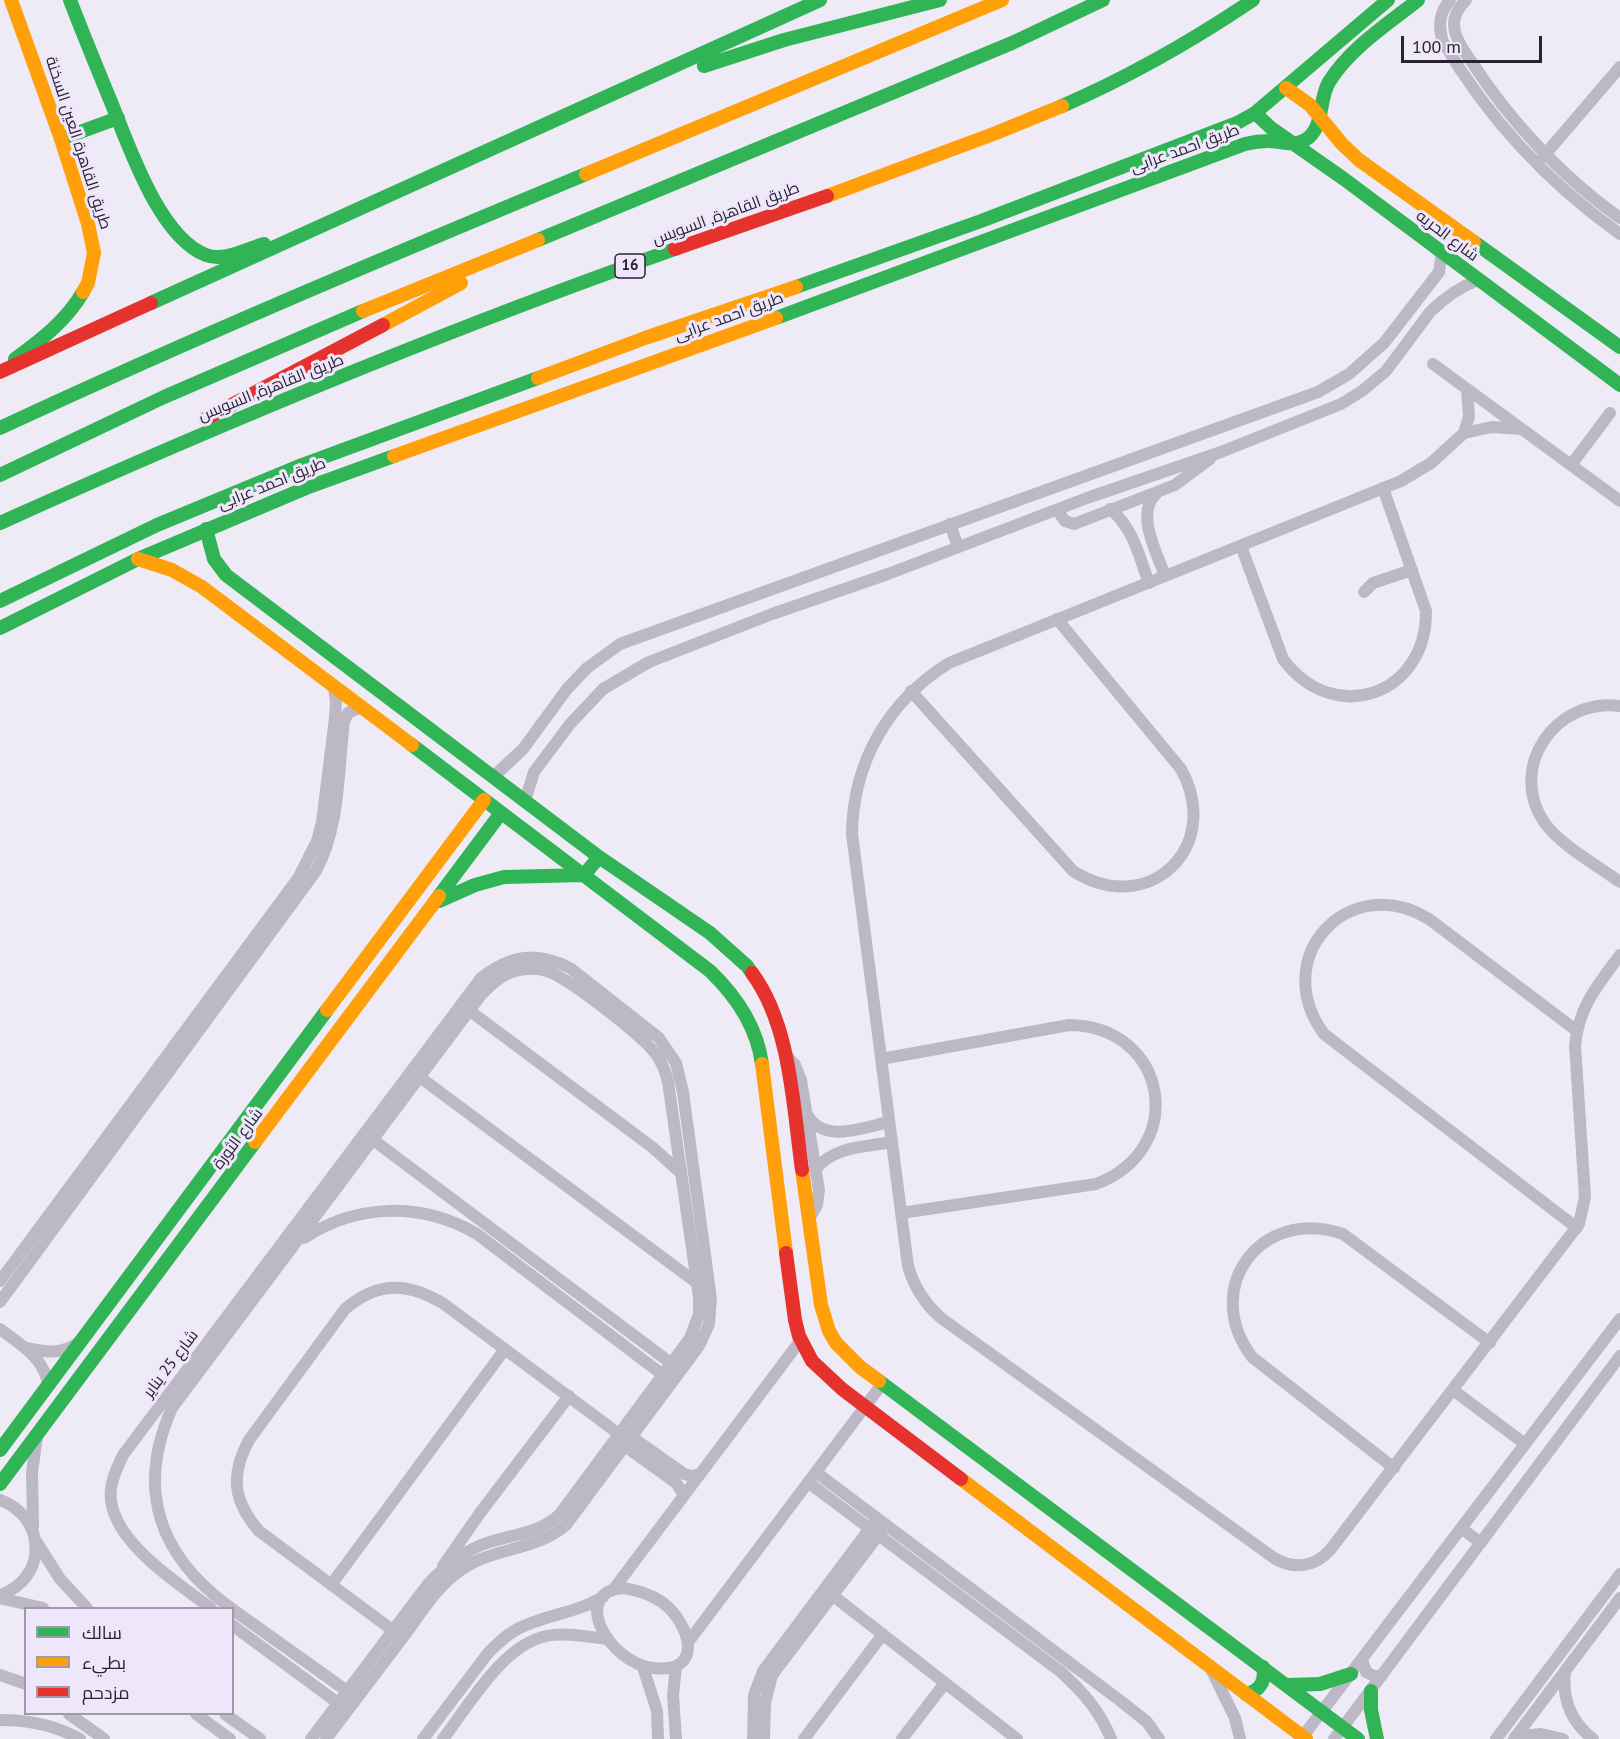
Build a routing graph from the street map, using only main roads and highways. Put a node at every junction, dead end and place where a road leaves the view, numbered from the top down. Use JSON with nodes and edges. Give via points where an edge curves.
{"nodes":[{"id":1,"x":11,"y":0,"type":"edge"},
{"id":2,"x":70,"y":0,"type":"edge"},
{"id":3,"x":820,"y":0,"type":"edge"},
{"id":4,"x":940,"y":0,"type":"edge"},
{"id":5,"x":1002,"y":0,"type":"edge"},
{"id":6,"x":1103,"y":0,"type":"edge"},
{"id":7,"x":1254,"y":0,"type":"edge"},
{"id":8,"x":1388,"y":0,"type":"edge"},
{"id":9,"x":1418,"y":0,"type":"edge"},
{"id":10,"x":1328,"y":52,"type":"junction"},
{"id":11,"x":1340,"y":68,"type":"junction"},
{"id":12,"x":1286,"y":87,"type":"junction"},
{"id":13,"x":609,"y":97,"type":"junction"},
{"id":14,"x":1255,"y":113,"type":"junction"},
{"id":15,"x":1320,"y":117,"type":"junction"},
{"id":16,"x":118,"y":118,"type":"junction"},
{"id":17,"x":61,"y":139,"type":"junction"},
{"id":18,"x":1294,"y":144,"type":"junction"},
{"id":19,"x":1359,"y":160,"type":"junction"},
{"id":20,"x":1344,"y":180,"type":"junction"},
{"id":21,"x":294,"y":239,"type":"junction"},
{"id":22,"x":538,"y":240,"type":"junction"},
{"id":23,"x":1620,"y":347,"type":"edge"},
{"id":24,"x":0,"y":370,"type":"edge"},
{"id":25,"x":1618,"y":379,"type":"edge"},
{"id":26,"x":0,"y":428,"type":"edge"},
{"id":27,"x":399,"y":429,"type":"junction"},
{"id":28,"x":406,"y":451,"type":"junction"},
{"id":29,"x":0,"y":475,"type":"edge"},
{"id":30,"x":97,"y":479,"type":"junction"},
{"id":31,"x":0,"y":523,"type":"edge"},
{"id":32,"x":206,"y":529,"type":"junction"},
{"id":33,"x":138,"y":559,"type":"junction"},
{"id":34,"x":0,"y":601,"type":"edge"},
{"id":35,"x":263,"y":603,"type":"junction"},
{"id":36,"x":250,"y":622,"type":"junction"},
{"id":37,"x":0,"y":628,"type":"edge"},
{"id":38,"x":484,"y":800,"type":"junction"},
{"id":39,"x":501,"y":813,"type":"junction"},
{"id":40,"x":599,"y":857,"type":"junction"},
{"id":41,"x":584,"y":875,"type":"junction"},
{"id":42,"x":436,"y":903,"type":"junction"},
{"id":43,"x":294,"y":1055,"type":"junction"},
{"id":44,"x":311,"y":1069,"type":"junction"},
{"id":45,"x":804,"y":1185,"type":"junction"},
{"id":46,"x":780,"y":1191,"type":"junction"},
{"id":47,"x":0,"y":1450,"type":"edge"},
{"id":48,"x":0,"y":1484,"type":"edge"},
{"id":49,"x":1053,"y":1531,"type":"junction"},
{"id":50,"x":1263,"y":1667,"type":"junction"},
{"id":51,"x":1351,"y":1674,"type":"road end"},
{"id":52,"x":1287,"y":1685,"type":"junction"},
{"id":53,"x":1371,"y":1691,"type":"road end"},
{"id":54,"x":1246,"y":1694,"type":"junction"},
{"id":55,"x":1303,"y":1738,"type":"edge"},
{"id":56,"x":1358,"y":1739,"type":"edge"},
{"id":57,"x":1377,"y":1739,"type":"edge"}],
"edges":[{"from":1,"to":17,"type":"main road","name":"طريق القاهرة العين السخنة"},
{"from":2,"to":16,"type":"main road"},
{"from":3,"to":13,"type":"main road"},
{"from":4,"to":13,"type":"main road","via":[[784,40]]},
{"from":5,"to":26,"type":"main road","via":[[292,296]]},
{"from":6,"to":22,"type":"main road","name":"طريق القاهرة, السويس","via":[[1012,43]]},
{"from":7,"to":30,"type":"main road","name":"طريق القاهرة, السويس","number":"16","via":[[1146,67],[1042,116],[570,288]]},
{"from":8,"to":10,"type":"main road","name":"طريق احمد عرابى"},
{"from":9,"to":11,"type":"main road"},
{"from":10,"to":11,"type":"main road","via":[[1329,64]]},
{"from":10,"to":12,"type":"main road","name":"طريق احمد عرابى"},
{"from":11,"to":15,"type":"main road","via":[[1324,91]]},
{"from":12,"to":14,"type":"main road","name":"طريق احمد عرابى"},
{"from":12,"to":15,"type":"main road","name":"شارع الحريه"},
{"from":13,"to":21,"type":"main road"},
{"from":14,"to":18,"type":"main road","name":"شارع الحريه"},
{"from":14,"to":27,"type":"main road","name":"طريق احمد عرابى","via":[[1228,127],[981,221]]},
{"from":15,"to":18,"type":"main road","via":[[1311,135]]},
{"from":15,"to":19,"type":"main road","name":"شارع الحريه"},
{"from":16,"to":17,"type":"main road"},
{"from":16,"to":21,"type":"main road","via":[[157,207],[198,251],[220,256]]},
{"from":17,"to":24,"type":"main road","name":"طريق القاهرة العين السخنة","via":[[92,239],[92,268],[73,309]]},
{"from":18,"to":20,"type":"main road","name":"شارع الحريه"},
{"from":18,"to":28,"type":"main road","name":"طريق احمد عرابى","via":[[1245,144]]},
{"from":19,"to":20,"type":"main road"},
{"from":19,"to":23,"type":"main road","name":"شارع الحريه"},
{"from":20,"to":25,"type":"main road","name":"شارع الحريه"},
{"from":21,"to":24,"type":"main road"},
{"from":22,"to":29,"type":"main road","name":"طريق القاهرة, السويس","via":[[340,321]]},
{"from":22,"to":30,"type":"main road"},
{"from":27,"to":28,"type":"main road"},
{"from":27,"to":34,"type":"main road","name":"طريق احمد عرابى","via":[[205,504]]},
{"from":28,"to":32,"type":"main road","name":"طريق احمد عرابى"},
{"from":30,"to":31,"type":"main road","name":"طريق القاهرة, السويس","number":"16"},
{"from":32,"to":33,"type":"main road","name":"طريق احمد عرابى"},
{"from":32,"to":35,"type":"main road","via":[[219,568]]},
{"from":33,"to":36,"type":"main road","via":[[182,575]]},
{"from":33,"to":37,"type":"main road","name":"طريق احمد عرابى"},
{"from":35,"to":36,"type":"main road"},
{"from":35,"to":40,"type":"main road"},
{"from":36,"to":38,"type":"main road"},
{"from":38,"to":39,"type":"main road"},
{"from":38,"to":43,"type":"main road","name":"شارع الثورة"},
{"from":39,"to":41,"type":"main road"},
{"from":39,"to":42,"type":"main road","name":"شارع الثورة"},
{"from":40,"to":41,"type":"main road"},
{"from":40,"to":45,"type":"main road","via":[[710,933],[747,966],[761,985],[786,1055]]},
{"from":41,"to":42,"type":"main road","via":[[514,876],[487,881]]},
{"from":41,"to":46,"type":"main road","via":[[711,970],[738,1000],[756,1035],[761,1055]]},
{"from":42,"to":44,"type":"main road","name":"شارع الثورة"},
{"from":43,"to":44,"type":"main road"},
{"from":43,"to":47,"type":"main road","name":"شارع الثورة"},
{"from":44,"to":48,"type":"main road","name":"شارع الثورة"},
{"from":45,"to":46,"type":"main road"},
{"from":45,"to":49,"type":"main road","via":[[821,1305],[829,1331],[845,1353]]},
{"from":46,"to":49,"type":"main road","via":[[800,1341],[816,1366],[866,1408]]},
{"from":49,"to":50,"type":"main road"},
{"from":49,"to":54,"type":"main road"},
{"from":50,"to":52,"type":"main road"},
{"from":50,"to":54,"type":"main road","via":[[1262,1686]]},
{"from":51,"to":52,"type":"main road","via":[[1315,1686]]},
{"from":52,"to":56,"type":"main road"},
{"from":53,"to":57,"type":"main road"},
{"from":54,"to":55,"type":"main road"}]}
